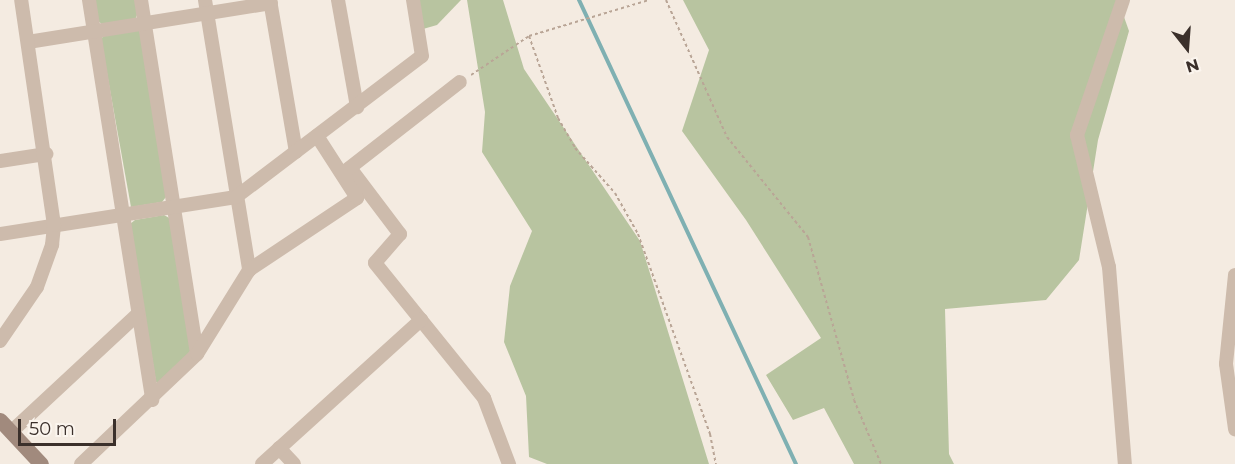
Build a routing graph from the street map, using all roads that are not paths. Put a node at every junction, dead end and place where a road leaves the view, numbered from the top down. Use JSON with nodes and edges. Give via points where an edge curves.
{"nodes":[{"id":1,"x":21,"y":0,"type":"edge"},
{"id":2,"x":89,"y":0,"type":"edge"},
{"id":3,"x":141,"y":0,"type":"edge"},
{"id":4,"x":338,"y":0,"type":"edge"},
{"id":5,"x":413,"y":0,"type":"edge"},
{"id":6,"x":1123,"y":0,"type":"edge"},
{"id":7,"x":271,"y":2,"type":"edge"},
{"id":8,"x":206,"y":6,"type":"edge"},
{"id":9,"x":145,"y":24,"type":"junction"},
{"id":10,"x":94,"y":32,"type":"junction"},
{"id":11,"x":28,"y":42,"type":"junction"},
{"id":12,"x":460,"y":82,"type":"road end"},
{"id":13,"x":357,"y":107,"type":"junction"},
{"id":14,"x":317,"y":136,"type":"junction"},
{"id":15,"x":296,"y":152,"type":"junction"},
{"id":16,"x":46,"y":154,"type":"junction"},
{"id":17,"x":0,"y":161,"type":"edge"},
{"id":18,"x":346,"y":171,"type":"junction"},
{"id":19,"x":236,"y":197,"type":"junction"},
{"id":20,"x":174,"y":207,"type":"junction"},
{"id":21,"x":125,"y":215,"type":"junction"},
{"id":22,"x":54,"y":225,"type":"junction"},
{"id":23,"x":0,"y":234,"type":"edge"},
{"id":24,"x":249,"y":270,"type":"junction"},
{"id":25,"x":1235,"y":275,"type":"edge"},
{"id":26,"x":138,"y":314,"type":"junction"},
{"id":27,"x":421,"y":320,"type":"junction"},
{"id":28,"x":0,"y":341,"type":"edge"},
{"id":29,"x":197,"y":354,"type":"junction"},
{"id":30,"x":1231,"y":364,"type":"edge"},
{"id":31,"x":152,"y":400,"type":"junction"},
{"id":32,"x":5,"y":426,"type":"edge"},
{"id":33,"x":1235,"y":429,"type":"edge"},
{"id":34,"x":279,"y":448,"type":"junction"},
{"id":35,"x":41,"y":464,"type":"edge"},
{"id":36,"x":81,"y":464,"type":"edge"},
{"id":37,"x":262,"y":464,"type":"edge"},
{"id":38,"x":294,"y":464,"type":"edge"},
{"id":39,"x":509,"y":464,"type":"edge"},
{"id":40,"x":1125,"y":464,"type":"edge"}],
"edges":[{"from":1,"to":11,"type":"street"},
{"from":2,"to":10,"type":"street"},
{"from":3,"to":9,"type":"street"},
{"from":4,"to":13,"type":"street"},
{"from":5,"to":13,"type":"street","via":[[422,56]]},
{"from":6,"to":40,"type":"street","via":[[1077,135],[1109,267]]},
{"from":7,"to":8,"type":"street"},
{"from":7,"to":15,"type":"street"},
{"from":8,"to":9,"type":"street"},
{"from":8,"to":19,"type":"street"},
{"from":9,"to":10,"type":"street"},
{"from":9,"to":20,"type":"street"},
{"from":10,"to":11,"type":"street"},
{"from":10,"to":21,"type":"street"},
{"from":11,"to":16,"type":"street"},
{"from":12,"to":18,"type":"street"},
{"from":13,"to":14,"type":"street"},
{"from":14,"to":15,"type":"street"},
{"from":14,"to":18,"type":"street"},
{"from":15,"to":19,"type":"street"},
{"from":16,"to":17,"type":"street"},
{"from":16,"to":22,"type":"street"},
{"from":18,"to":24,"type":"street","via":[[357,198]]},
{"from":18,"to":27,"type":"street","via":[[400,234],[375,263]]},
{"from":19,"to":20,"type":"street"},
{"from":19,"to":24,"type":"street"},
{"from":20,"to":21,"type":"street"},
{"from":20,"to":29,"type":"street"},
{"from":21,"to":22,"type":"street"},
{"from":21,"to":26,"type":"street"},
{"from":22,"to":23,"type":"street"},
{"from":22,"to":28,"type":"street","via":[[52,245],[37,287]]},
{"from":24,"to":29,"type":"street"},
{"from":25,"to":30,"type":"street"},
{"from":26,"to":31,"type":"street"},
{"from":26,"to":32,"type":"street"},
{"from":27,"to":34,"type":"street"},
{"from":27,"to":39,"type":"street","via":[[484,398]]},
{"from":29,"to":31,"type":"street"},
{"from":30,"to":33,"type":"street"},
{"from":31,"to":36,"type":"street"},
{"from":32,"to":35,"type":"street"},
{"from":34,"to":37,"type":"street"},
{"from":34,"to":38,"type":"street"}]}
